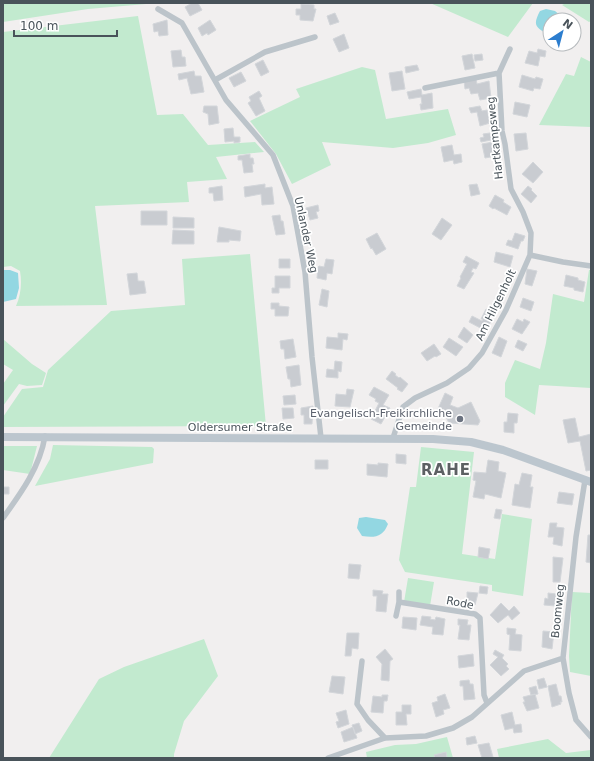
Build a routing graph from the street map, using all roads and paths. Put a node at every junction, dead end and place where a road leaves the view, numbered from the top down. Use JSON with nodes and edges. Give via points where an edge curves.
{"nodes":[{"id":1,"x":158,"y":9,"type":"dead end"},
{"id":2,"x":315,"y":36,"type":"dead end"},
{"id":3,"x":510,"y":49,"type":"dead end"},
{"id":4,"x":499,"y":73,"type":"junction"},
{"id":5,"x":215,"y":80,"type":"junction"},
{"id":6,"x":425,"y":88,"type":"dead end"},
{"id":7,"x":530,"y":255,"type":"junction"},
{"id":8,"x":591,"y":266,"type":"edge"},
{"id":9,"x":45,"y":436,"type":"junction"},
{"id":10,"x":3,"y":437,"type":"edge"},
{"id":11,"x":321,"y":438,"type":"junction"},
{"id":12,"x":393,"y":438,"type":"junction"},
{"id":13,"x":588,"y":481,"type":"edge"},
{"id":14,"x":3,"y":518,"type":"edge"},
{"id":15,"x":399,"y":592,"type":"dead end"},
{"id":16,"x":399,"y":602,"type":"junction"},
{"id":17,"x":396,"y":616,"type":"dead end"},
{"id":18,"x":563,"y":658,"type":"junction"},
{"id":19,"x":362,"y":661,"type":"dead end"},
{"id":20,"x":487,"y":704,"type":"junction"},
{"id":21,"x":591,"y":737,"type":"edge"},
{"id":22,"x":385,"y":738,"type":"junction"},
{"id":23,"x":328,"y":758,"type":"edge"}],
"edges":[{"from":1,"to":5,"type":"street","name":"Unlander Weg","via":[[182,23]]},
{"from":2,"to":5,"type":"street","via":[[265,52]]},
{"from":3,"to":4,"type":"street","name":"Hartkampsweg"},
{"from":4,"to":6,"type":"street"},
{"from":4,"to":7,"type":"street","name":"Hartkampsweg","via":[[502,130],[511,189],[531,233]]},
{"from":5,"to":11,"type":"street","name":"Unlander Weg","via":[[226,100],[273,155],[293,206],[305,272]]},
{"from":7,"to":8,"type":"street"},
{"from":7,"to":12,"type":"street","name":"Am Hilgenholt","via":[[506,310],[482,353],[469,368],[447,384],[415,398],[403,407]]},
{"from":9,"to":10,"type":"main road","name":"Oldersumer Straße"},
{"from":9,"to":11,"type":"main road","name":"Oldersumer Straße"},
{"from":9,"to":14,"type":"street","via":[[28,482]]},
{"from":11,"to":12,"type":"main road","name":"Oldersumer Straße"},
{"from":12,"to":13,"type":"main road","name":"Oldersumer Straße","via":[[471,442],[502,450]]},
{"from":13,"to":18,"type":"street","name":"Boomweg","via":[[576,537]]},
{"from":15,"to":16,"type":"street"},
{"from":16,"to":17,"type":"street"},
{"from":16,"to":20,"type":"street","name":"Rode","via":[[475,614],[480,618],[484,695]]},
{"from":18,"to":20,"type":"street","via":[[524,671]]},
{"from":18,"to":21,"type":"street","name":"Boomweg","via":[[576,720]]},
{"from":19,"to":22,"type":"street","via":[[357,704]]},
{"from":20,"to":22,"type":"street","via":[[453,728],[426,736]]},
{"from":22,"to":23,"type":"street"}]}
